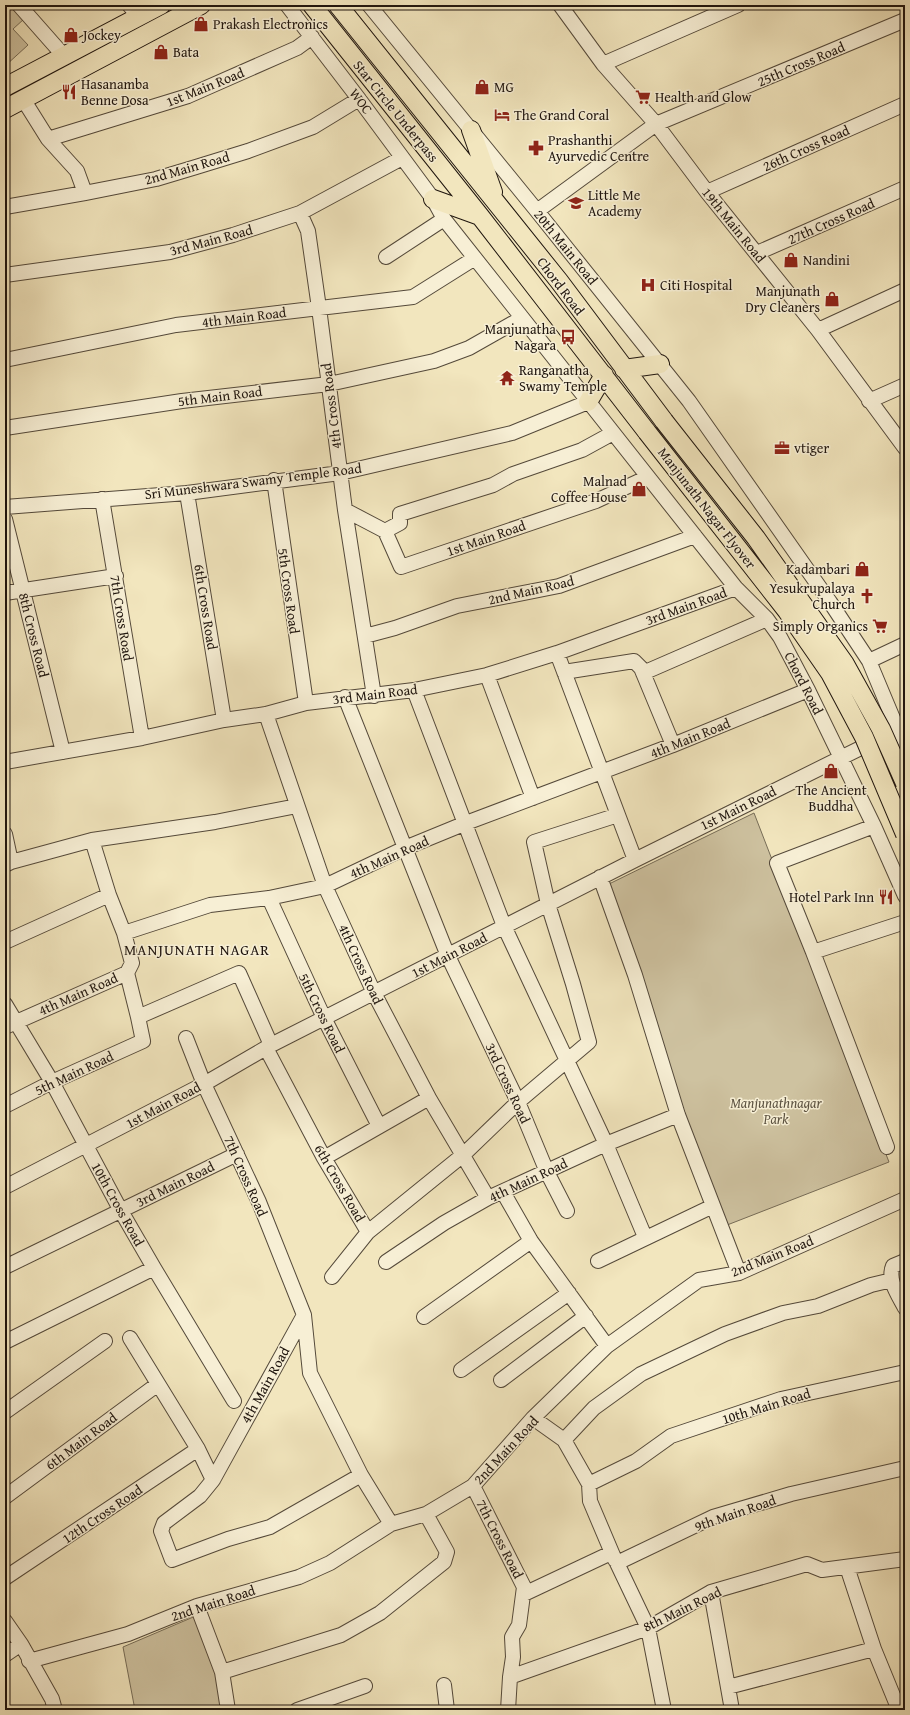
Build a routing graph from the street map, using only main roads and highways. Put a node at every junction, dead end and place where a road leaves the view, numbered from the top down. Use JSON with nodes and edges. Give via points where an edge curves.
{"nodes":[{"id":1,"x":160,"y":5,"type":"edge"},
{"id":2,"x":201,"y":5,"type":"edge"},
{"id":3,"x":312,"y":5,"type":"edge"},
{"id":4,"x":338,"y":5,"type":"edge"},
{"id":5,"x":134,"y":11,"type":"edge"},
{"id":6,"x":6,"y":85,"type":"edge"},
{"id":7,"x":5,"y":109,"type":"edge"},
{"id":8,"x":471,"y":130,"type":"road end"},
{"id":9,"x":432,"y":200,"type":"road end"},
{"id":10,"x":497,"y":204,"type":"junction"},
{"id":11,"x":480,"y":216,"type":"junction"},
{"id":12,"x":660,"y":364,"type":"road end"},
{"id":13,"x":624,"y":369,"type":"junction"},
{"id":14,"x":604,"y":375,"type":"junction"},
{"id":15,"x":588,"y":402,"type":"road end"},
{"id":16,"x":905,"y":783,"type":"edge"},
{"id":17,"x":905,"y":834,"type":"edge"}],
"edges":[{"from":1,"to":5,"type":"main road"},
{"from":2,"to":7,"type":"main road"},
{"from":3,"to":11,"type":"main road","name":"Star Circle Underpass"},
{"from":4,"to":10,"type":"main road","name":"Star Circle Underpass"},
{"from":5,"to":6,"type":"main road","via":[[64,56]]},
{"from":8,"to":10,"type":"main road"},
{"from":9,"to":11,"type":"main road"},
{"from":10,"to":13,"type":"main road","name":"Chord Road","via":[[559,281]]},
{"from":11,"to":14,"type":"main road","name":"Chord Road"},
{"from":12,"to":13,"type":"main road"},
{"from":13,"to":16,"type":"main road","name":"Manjunath Nagar Flyover","bridge":true,"via":[[756,538],[845,664],[881,729]]},
{"from":14,"to":15,"type":"main road"},
{"from":14,"to":17,"type":"main road","name":"Manjunath Nagar Flyover","bridge":true,"via":[[787,611],[830,673],[864,737]]}]}
